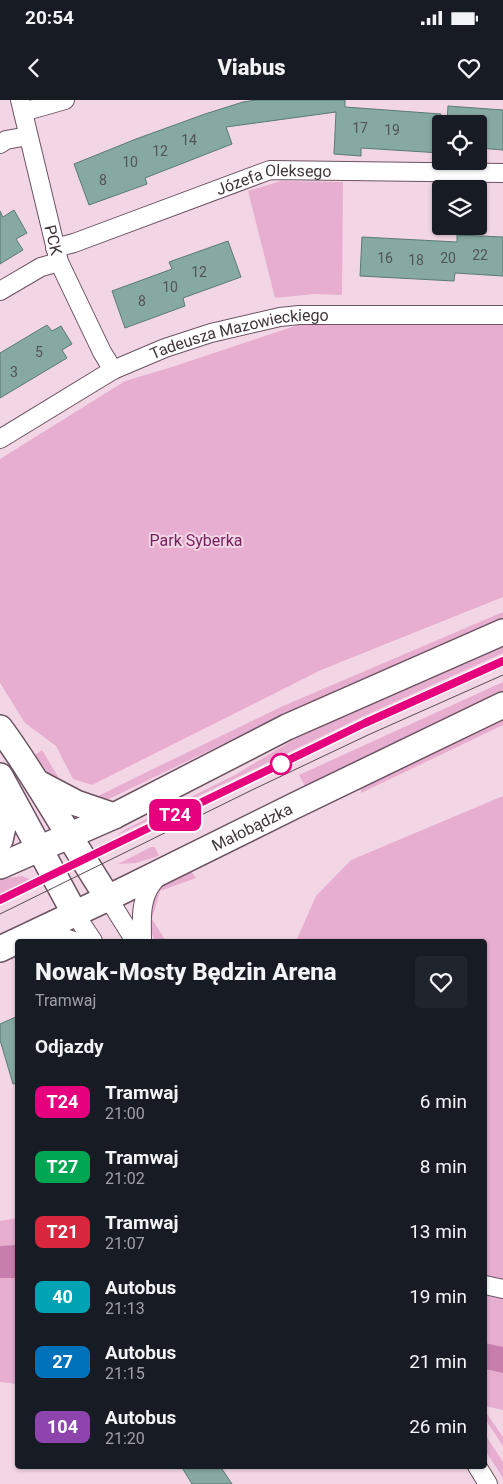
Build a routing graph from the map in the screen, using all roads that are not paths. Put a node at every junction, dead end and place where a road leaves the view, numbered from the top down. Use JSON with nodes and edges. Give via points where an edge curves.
{"nodes":[{"id":1,"x":65,"y":100,"type":"edge"},
{"id":2,"x":22,"y":106,"type":"edge"},
{"id":3,"x":28,"y":136,"type":"junction"},
{"id":4,"x":0,"y":144,"type":"edge"},
{"id":5,"x":503,"y":172,"type":"edge"},
{"id":6,"x":57,"y":255,"type":"junction"},
{"id":7,"x":0,"y":291,"type":"edge"},
{"id":8,"x":503,"y":315,"type":"edge"},
{"id":9,"x":113,"y":370,"type":"junction"},
{"id":10,"x":0,"y":439,"type":"edge"},
{"id":11,"x":503,"y":632,"type":"edge"},
{"id":12,"x":503,"y":705,"type":"edge"},
{"id":13,"x":0,"y":728,"type":"edge"},
{"id":14,"x":37,"y":783,"type":"junction"},
{"id":15,"x":5,"y":786,"type":"edge"},
{"id":16,"x":114,"y":816,"type":"junction"},
{"id":17,"x":69,"y":836,"type":"junction"},
{"id":18,"x":0,"y":840,"type":"edge"},
{"id":19,"x":40,"y":848,"type":"junction"},
{"id":20,"x":0,"y":866,"type":"edge"},
{"id":21,"x":161,"y":871,"type":"junction"},
{"id":22,"x":108,"y":898,"type":"junction"},
{"id":23,"x":75,"y":914,"type":"junction"},
{"id":24,"x":24,"y":938,"type":"joint"},
{"id":25,"x":68,"y":939,"type":"edge"},
{"id":26,"x":92,"y":939,"type":"edge"},
{"id":27,"x":134,"y":939,"type":"edge"},
{"id":28,"x":142,"y":939,"type":"edge"},
{"id":29,"x":15,"y":942,"type":"edge"},
{"id":30,"x":0,"y":949,"type":"edge"},
{"id":31,"x":487,"y":1285,"type":"edge"},
{"id":32,"x":503,"y":1289,"type":"edge"}],
"edges":[{"from":1,"to":2,"type":"street"},
{"from":2,"to":3,"type":"street","name":"PCK"},
{"from":3,"to":4,"type":"street"},
{"from":3,"to":6,"type":"street","name":"PCK"},
{"from":5,"to":6,"type":"street","name":"Józefa Oleksego","via":[[270,170],[74,243]]},
{"from":6,"to":7,"type":"street","name":"Józefa Oleksego"},
{"from":6,"to":9,"type":"street","name":"PCK"},
{"from":8,"to":9,"type":"street","name":"Tadeusza Mazowieckiego","via":[[280,318],[211,333]]},
{"from":9,"to":10,"type":"street","name":"Tadeusza Mazowieckiego"},
{"from":11,"to":16,"type":"street","via":[[287,727]]},
{"from":12,"to":21,"type":"street","name":"Małobądzka"},
{"from":13,"to":14,"type":"street"},
{"from":14,"to":16,"type":"street","via":[[76,804]]},
{"from":14,"to":17,"type":"street"},
{"from":15,"to":18,"type":"street"},
{"from":15,"to":19,"type":"street"},
{"from":16,"to":17,"type":"street"},
{"from":17,"to":19,"type":"street"},
{"from":17,"to":22,"type":"street"},
{"from":19,"to":20,"type":"street"},
{"from":19,"to":23,"type":"street"},
{"from":21,"to":22,"type":"street","name":"Małobądzka"},
{"from":21,"to":28,"type":"street","via":[[145,898]]},
{"from":22,"to":23,"type":"street","name":"Małobądzka"},
{"from":22,"to":27,"type":"street"},
{"from":23,"to":24,"type":"street","name":"Małobądzka"},
{"from":23,"to":26,"type":"street"},
{"from":24,"to":25,"type":"street"},
{"from":29,"to":30,"type":"street","name":"Małobądzka"},
{"from":31,"to":32,"type":"street"}]}
